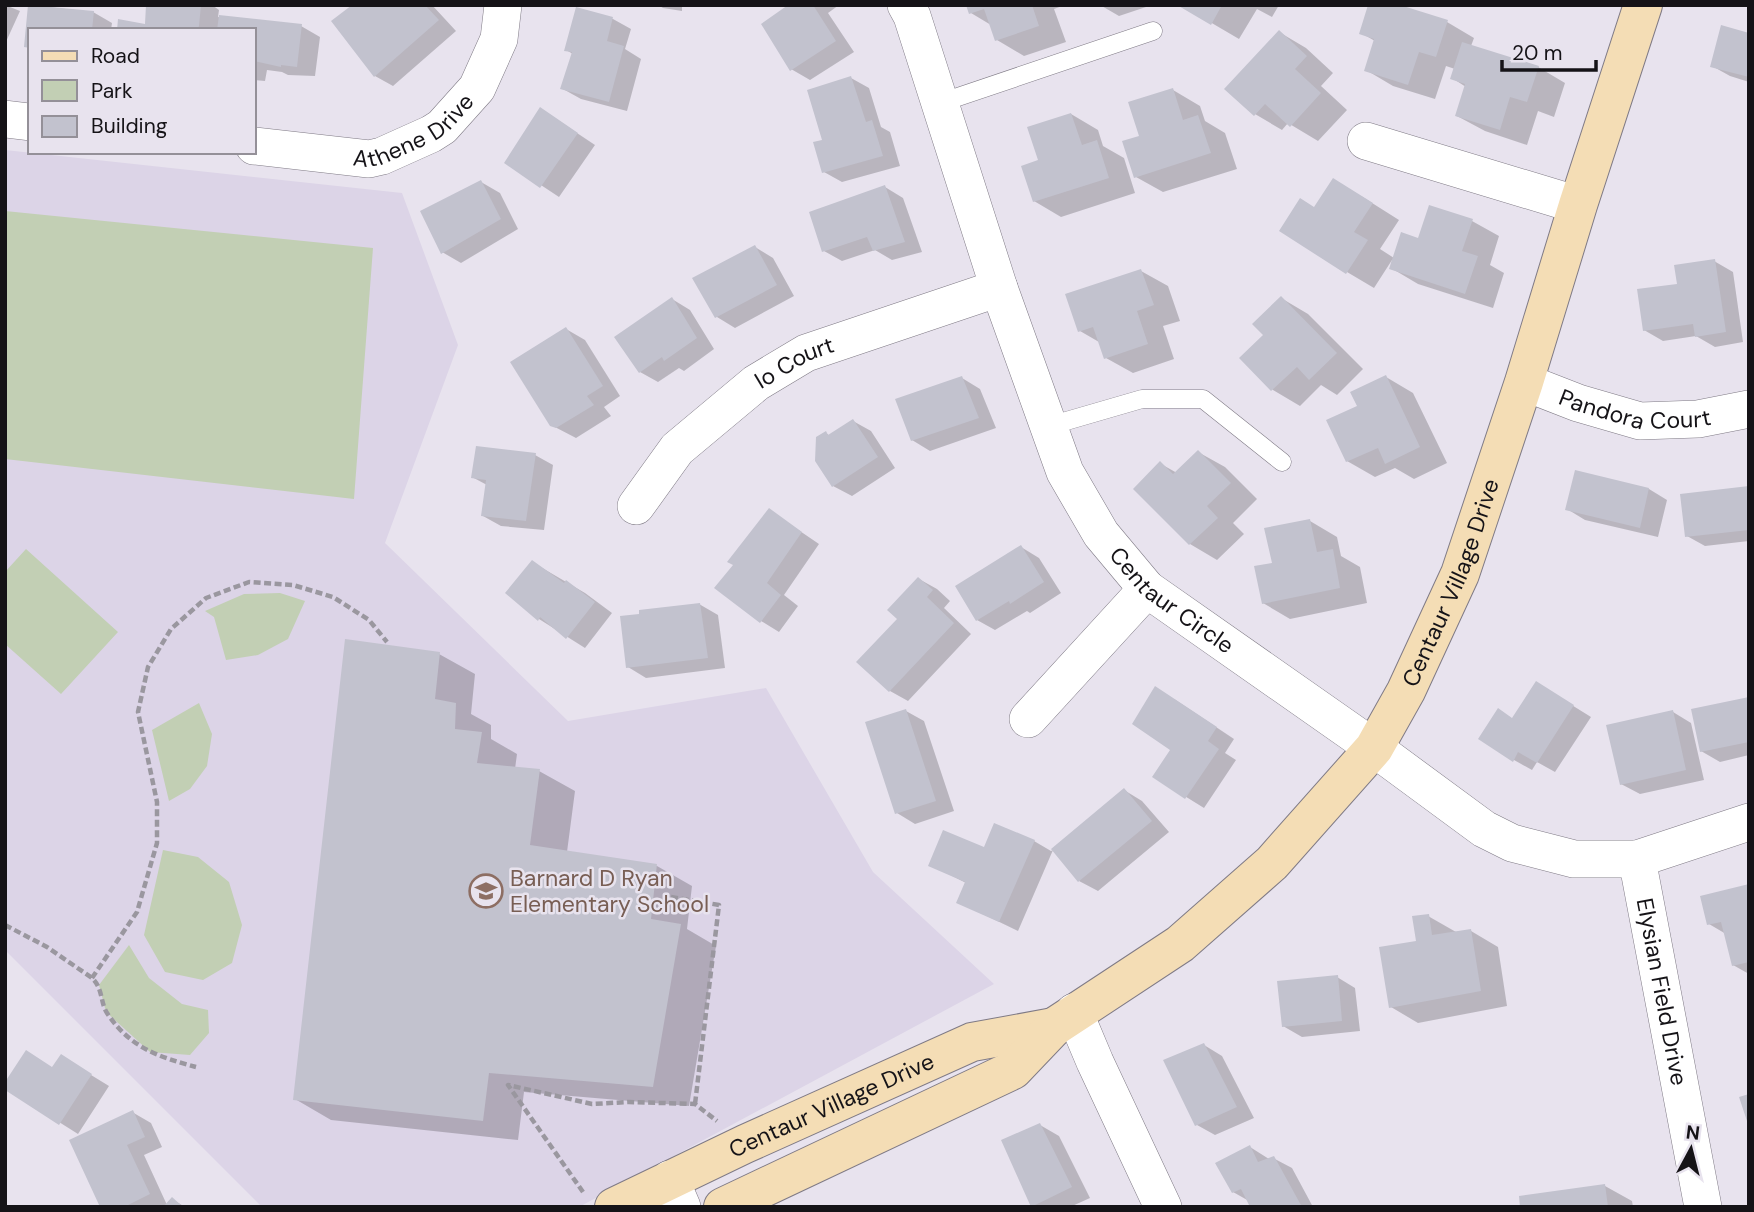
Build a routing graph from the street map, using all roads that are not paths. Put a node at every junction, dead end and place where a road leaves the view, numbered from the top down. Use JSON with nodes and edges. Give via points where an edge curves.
{"nodes":[{"id":1,"x":503,"y":5,"type":"edge"},
{"id":2,"x":906,"y":5,"type":"edge"},
{"id":3,"x":1643,"y":5,"type":"edge"},
{"id":4,"x":1153,"y":31,"type":"dead end"},
{"id":5,"x":940,"y":103,"type":"junction"},
{"id":6,"x":5,"y":119,"type":"edge"},
{"id":7,"x":28,"y":122,"type":"edge"},
{"id":8,"x":1366,"y":141,"type":"dead end"},
{"id":9,"x":256,"y":146,"type":"edge"},
{"id":10,"x":1578,"y":205,"type":"junction"},
{"id":11,"x":999,"y":288,"type":"junction"},
{"id":12,"x":1524,"y":382,"type":"junction"},
{"id":13,"x":1749,"y":409,"type":"edge"},
{"id":14,"x":1049,"y":426,"type":"junction"},
{"id":15,"x":1282,"y":462,"type":"dead end"},
{"id":16,"x":636,"y":506,"type":"dead end"},
{"id":17,"x":1147,"y":589,"type":"junction"},
{"id":18,"x":1028,"y":719,"type":"dead end"},
{"id":19,"x":1374,"y":748,"type":"junction"},
{"id":20,"x":1749,"y":822,"type":"edge"},
{"id":21,"x":1637,"y":859,"type":"junction"},
{"id":22,"x":1064,"y":1019,"type":"junction"},
{"id":23,"x":676,"y":1193,"type":"edge"},
{"id":24,"x":600,"y":1202,"type":"edge"},
{"id":25,"x":723,"y":1207,"type":"edge"},
{"id":26,"x":1163,"y":1207,"type":"edge"},
{"id":27,"x":1703,"y":1207,"type":"edge"}],
"edges":[{"from":1,"to":9,"type":"street","name":"Athene Drive","via":[[499,39],[477,88],[431,134],[369,159]]},
{"from":2,"to":5,"type":"street","name":"Centaur Circle"},
{"from":3,"to":10,"type":"street","name":"Centaur Village Drive"},
{"from":4,"to":5,"type":"lane"},
{"from":5,"to":11,"type":"street","name":"Centaur Circle"},
{"from":6,"to":7,"type":"street"},
{"from":8,"to":10,"type":"street"},
{"from":10,"to":12,"type":"street","name":"Centaur Village Drive"},
{"from":11,"to":14,"type":"street","name":"Centaur Circle"},
{"from":11,"to":16,"type":"street","name":"Io Court","via":[[806,353],[756,383],[677,449]]},
{"from":12,"to":13,"type":"street","name":"Pandora Court","via":[[1640,421],[1698,419]]},
{"from":12,"to":19,"type":"street","name":"Centaur Village Drive","via":[[1460,574]]},
{"from":14,"to":15,"type":"lane","via":[[1142,399],[1203,399]]},
{"from":14,"to":17,"type":"street","name":"Centaur Circle","via":[[1065,472],[1101,534]]},
{"from":17,"to":18,"type":"street"},
{"from":17,"to":19,"type":"street","name":"Centaur Circle"},
{"from":19,"to":21,"type":"street","name":"Centaur Circle","via":[[1484,829],[1512,843],[1574,859]]},
{"from":19,"to":22,"type":"street","name":"Centaur Village Drive","via":[[1264,870],[1180,944]]},
{"from":20,"to":21,"type":"street","name":"Centaur Circle"},
{"from":21,"to":27,"type":"street","name":"Elysian Field Drive"},
{"from":22,"to":23,"type":"street","name":"Centaur Village Drive","via":[[972,1042],[745,1144]]},
{"from":22,"to":25,"type":"street","name":"Centaur Village Drive","via":[[1013,1070]]},
{"from":22,"to":26,"type":"street","via":[[1095,1062]]},
{"from":23,"to":24,"type":"street","name":"Centaur Village Drive"}]}
